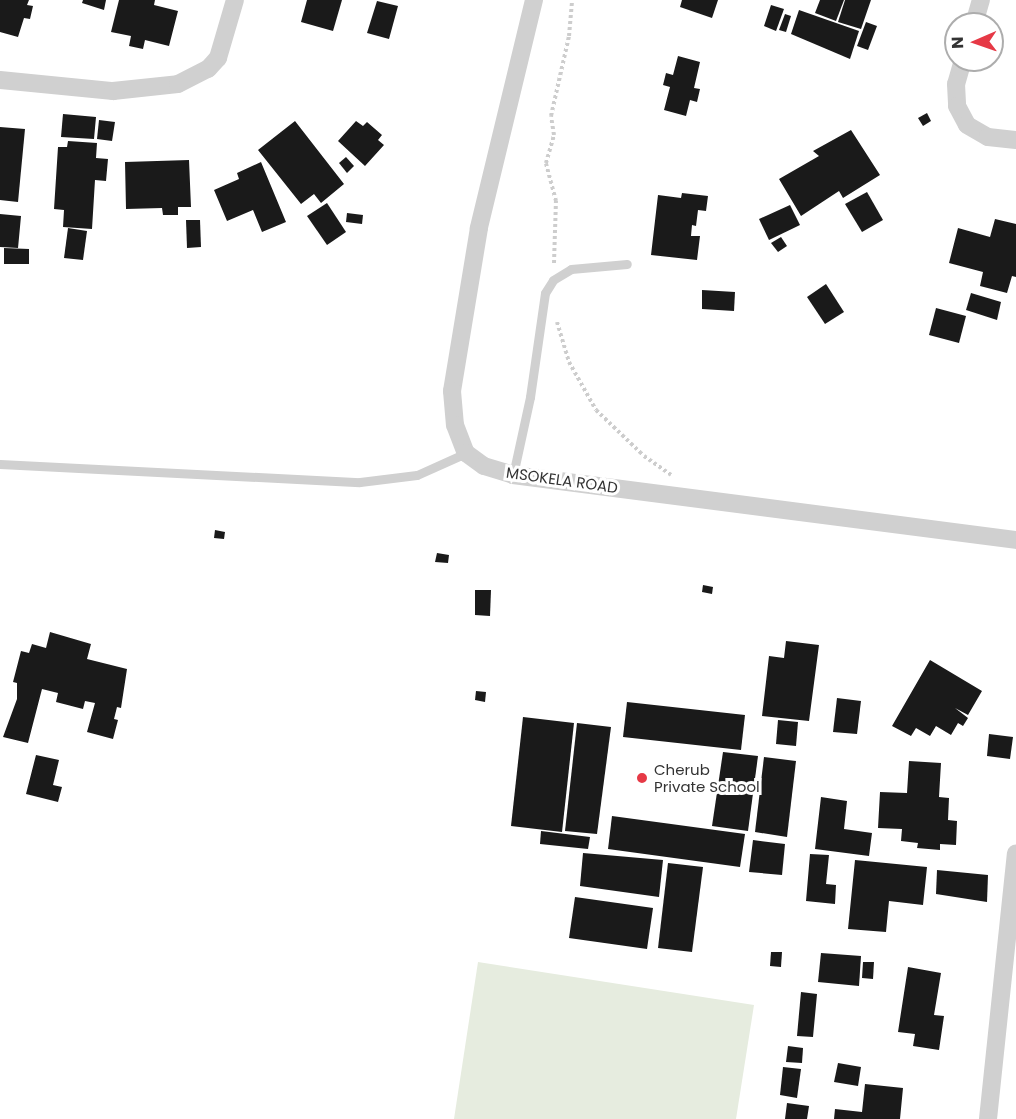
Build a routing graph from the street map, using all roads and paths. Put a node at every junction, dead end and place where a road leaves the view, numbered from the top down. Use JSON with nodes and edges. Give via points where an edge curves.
{"nodes":[{"id":1,"x":235,"y":0,"type":"edge"},
{"id":2,"x":534,"y":0,"type":"edge"},
{"id":3,"x":960,"y":72,"type":"edge"},
{"id":4,"x":0,"y":80,"type":"edge"},
{"id":5,"x":1016,"y":140,"type":"edge"},
{"id":6,"x":627,"y":264,"type":"dead end"},
{"id":7,"x":466,"y":453,"type":"junction"},
{"id":8,"x":0,"y":464,"type":"edge"},
{"id":9,"x":513,"y":475,"type":"junction"},
{"id":10,"x":1016,"y":540,"type":"edge"},
{"id":11,"x":1016,"y":853,"type":"edge"},
{"id":12,"x":1014,"y":888,"type":"edge"},
{"id":13,"x":988,"y":1119,"type":"edge"}],
"edges":[{"from":1,"to":4,"type":"street","via":[[218,58],[208,69],[177,84],[114,92]]},
{"from":2,"to":7,"type":"street","via":[[479,228],[452,392],[454,425]]},
{"from":3,"to":5,"type":"street","via":[[957,106],[967,125],[988,137]]},
{"from":6,"to":9,"type":"lane","via":[[571,269],[553,280],[545,293],[530,397]]},
{"from":7,"to":8,"type":"lane","via":[[417,475],[360,482]]},
{"from":7,"to":9,"type":"street","name":"MSOKELA ROAD","via":[[484,466]]},
{"from":9,"to":10,"type":"street","name":"MSOKELA ROAD"},
{"from":11,"to":12,"type":"street"},
{"from":12,"to":13,"type":"street"}]}
